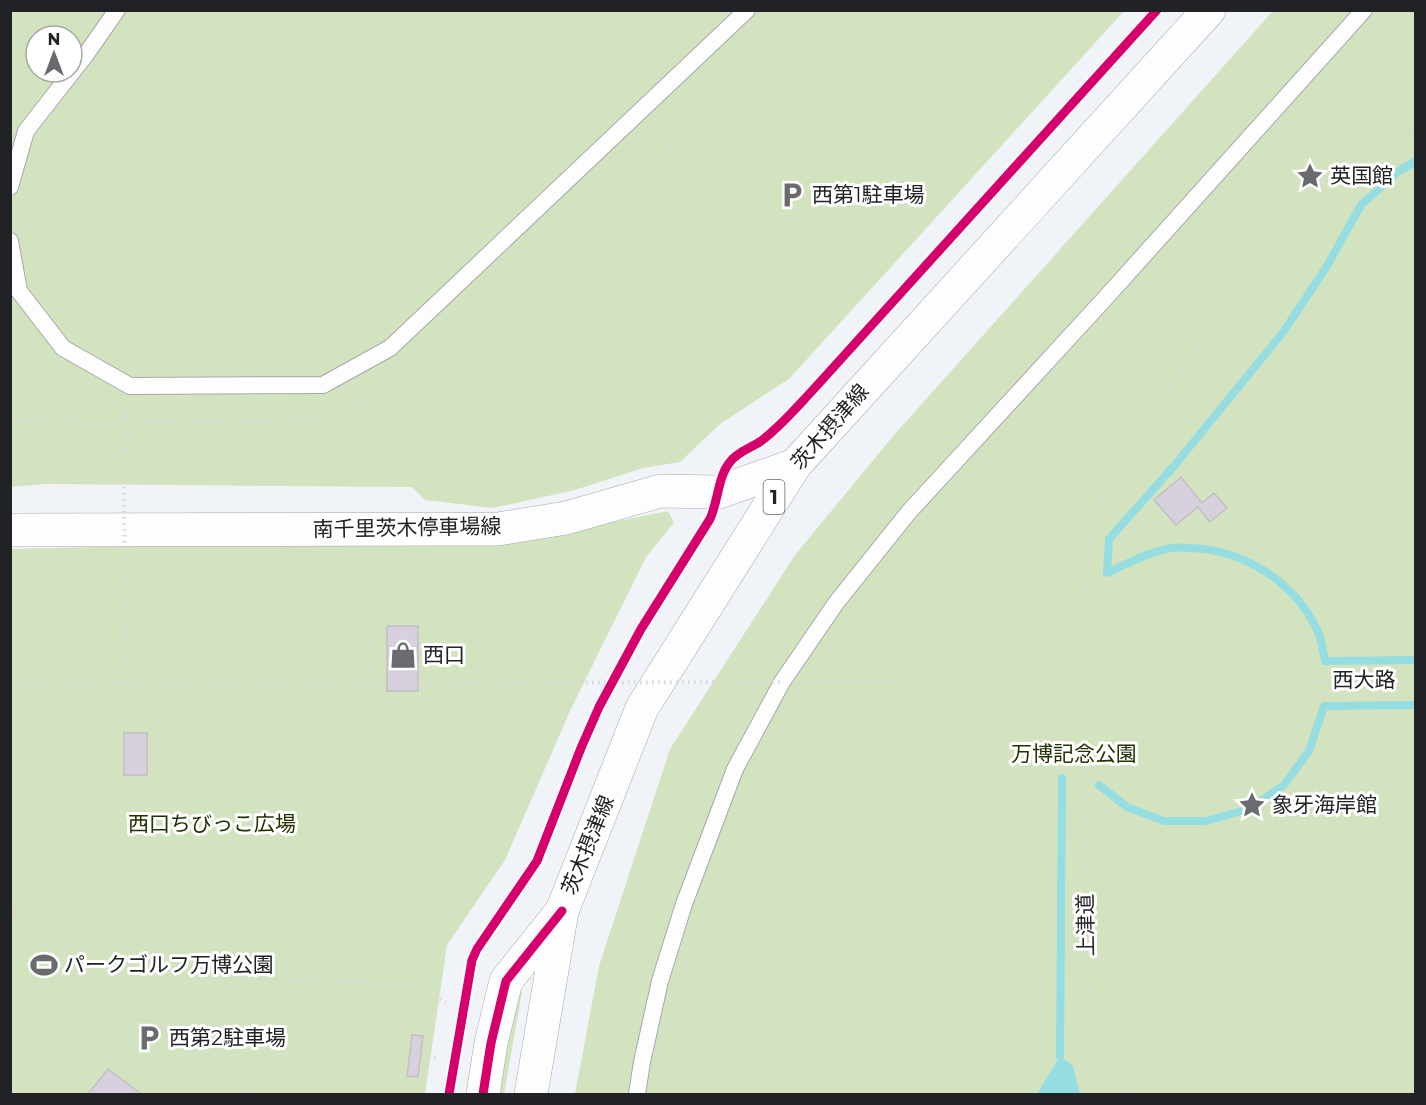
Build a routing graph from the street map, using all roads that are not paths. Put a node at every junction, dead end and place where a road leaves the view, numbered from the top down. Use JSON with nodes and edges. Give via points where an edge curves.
{"nodes":[{"id":1,"x":117,"y":10,"type":"edge"},
{"id":2,"x":747,"y":10,"type":"edge"},
{"id":3,"x":1209,"y":10,"type":"edge"},
{"id":4,"x":1364,"y":10,"type":"edge"},
{"id":5,"x":10,"y":187,"type":"edge"},
{"id":6,"x":10,"y":241,"type":"edge"},
{"id":7,"x":795,"y":465,"type":"junction"},
{"id":8,"x":10,"y":530,"type":"edge"},
{"id":9,"x":562,"y":911,"type":"junction"},
{"id":10,"x":483,"y":1095,"type":"edge"},
{"id":11,"x":531,"y":1095,"type":"edge"},
{"id":12,"x":637,"y":1095,"type":"edge"}],
"edges":[{"from":1,"to":5,"type":"lane","via":[[26,131]]},
{"from":2,"to":6,"type":"lane","via":[[390,348],[323,385],[130,386],[63,348],[19,291]]},
{"from":3,"to":7,"type":"main road","name":"茨木摂津線","number":"1"},
{"from":4,"to":12,"type":"lane","via":[[908,513],[836,603],[782,682],[735,769],[684,904],[660,981]]},
{"from":7,"to":8,"type":"main road","name":"南千里茨木停車場線","via":[[719,492],[660,491],[566,518],[498,529]]},
{"from":7,"to":9,"type":"main road","name":"茨木摂津線","number":"1","via":[[642,708]]},
{"from":9,"to":10,"type":"main road","via":[[506,981]]},
{"from":9,"to":11,"type":"main road","name":"茨木摂津線","number":"1"}]}
